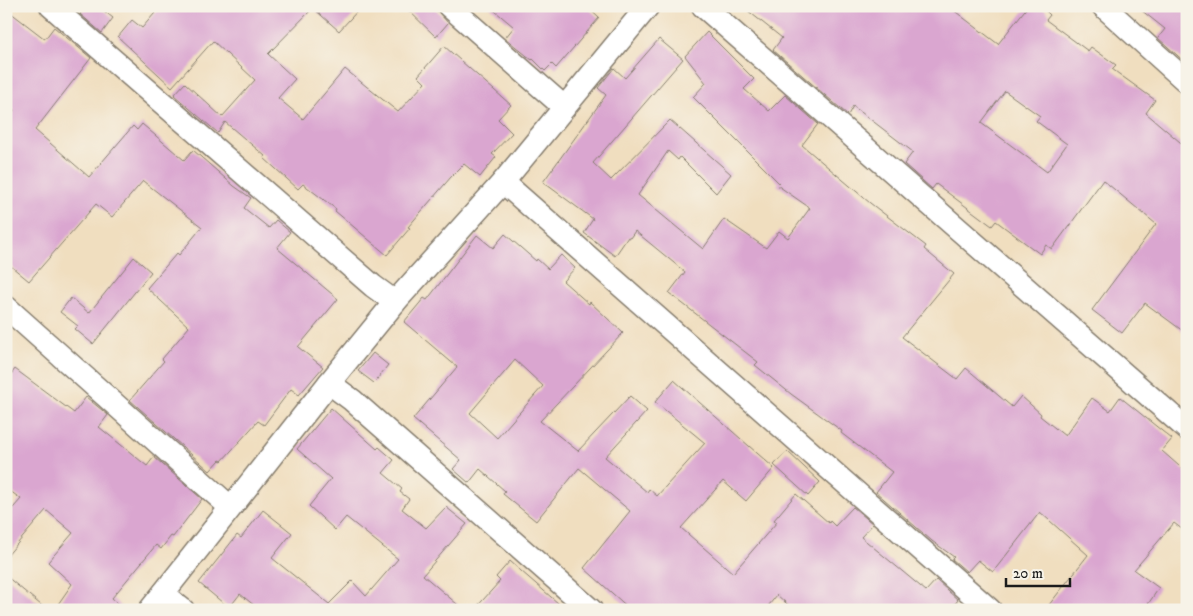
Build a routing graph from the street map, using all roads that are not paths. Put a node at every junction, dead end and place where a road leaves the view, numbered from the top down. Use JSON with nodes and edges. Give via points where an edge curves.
{"nodes":[{"id":1,"x":51,"y":6,"type":"edge"},
{"id":2,"x":449,"y":6,"type":"edge"},
{"id":3,"x":648,"y":6,"type":"edge"},
{"id":4,"x":703,"y":6,"type":"edge"},
{"id":5,"x":1103,"y":6,"type":"edge"},
{"id":6,"x":1187,"y":82,"type":"edge"},
{"id":7,"x":564,"y":107,"type":"junction"},
{"id":8,"x":503,"y":182,"type":"junction"},
{"id":9,"x":395,"y":302,"type":"junction"},
{"id":10,"x":6,"y":307,"type":"edge"},
{"id":11,"x":329,"y":383,"type":"junction"},
{"id":12,"x":1187,"y":429,"type":"edge"},
{"id":13,"x":230,"y":507,"type":"junction"},
{"id":14,"x":156,"y":602,"type":"edge"},
{"id":15,"x":183,"y":610,"type":"edge"},
{"id":16,"x":591,"y":610,"type":"edge"},
{"id":17,"x":990,"y":610,"type":"edge"}],
"edges":[{"from":1,"to":9,"type":"street"},
{"from":2,"to":7,"type":"street"},
{"from":3,"to":7,"type":"street"},
{"from":4,"to":12,"type":"street"},
{"from":5,"to":6,"type":"street"},
{"from":7,"to":8,"type":"street"},
{"from":8,"to":9,"type":"street"},
{"from":8,"to":17,"type":"street"},
{"from":9,"to":11,"type":"street"},
{"from":10,"to":13,"type":"street"},
{"from":11,"to":13,"type":"street"},
{"from":11,"to":16,"type":"street"},
{"from":13,"to":14,"type":"street"},
{"from":14,"to":15,"type":"street"}]}
